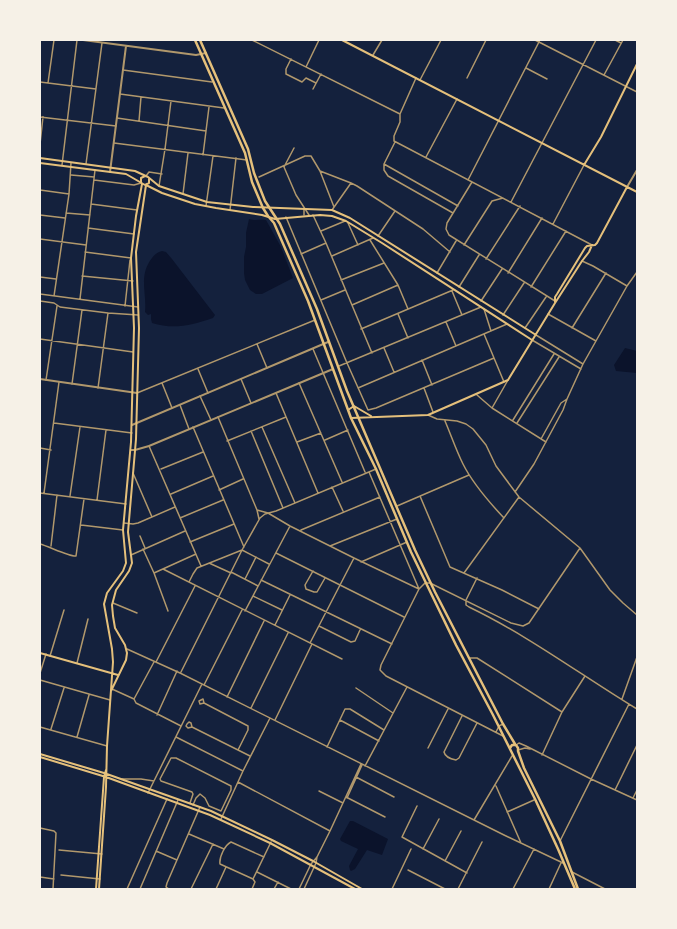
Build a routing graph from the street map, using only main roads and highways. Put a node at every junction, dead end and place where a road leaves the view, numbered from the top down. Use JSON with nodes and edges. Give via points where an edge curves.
{"nodes":[{"id":1,"x":195,"y":40,"type":"edge"},
{"id":2,"x":200,"y":40,"type":"edge"},
{"id":3,"x":342,"y":40,"type":"edge"},
{"id":4,"x":637,"y":64,"type":"edge"},
{"id":5,"x":226,"y":112,"type":"junction"},
{"id":6,"x":232,"y":117,"type":"junction"},
{"id":7,"x":40,"y":158,"type":"edge"},
{"id":8,"x":40,"y":163,"type":"edge"},
{"id":9,"x":584,"y":165,"type":"junction"},
{"id":10,"x":145,"y":176,"type":"junction"},
{"id":11,"x":149,"y":178,"type":"junction"},
{"id":12,"x":141,"y":183,"type":"junction"},
{"id":13,"x":146,"y":185,"type":"junction"},
{"id":14,"x":627,"y":186,"type":"junction"},
{"id":15,"x":637,"y":192,"type":"edge"},
{"id":16,"x":263,"y":208,"type":"junction"},
{"id":17,"x":269,"y":208,"type":"junction"},
{"id":18,"x":268,"y":216,"type":"junction"},
{"id":19,"x":277,"y":218,"type":"junction"},
{"id":20,"x":135,"y":222,"type":"junction"},
{"id":21,"x":140,"y":223,"type":"junction"},
{"id":22,"x":592,"y":245,"type":"junction"},
{"id":23,"x":582,"y":253,"type":"junction"},
{"id":24,"x":586,"y":256,"type":"junction"},
{"id":25,"x":463,"y":290,"type":"junction"},
{"id":26,"x":460,"y":294,"type":"junction"},
{"id":27,"x":555,"y":302,"type":"junction"},
{"id":28,"x":496,"y":310,"type":"junction"},
{"id":29,"x":494,"y":315,"type":"junction"},
{"id":30,"x":536,"y":335,"type":"junction"},
{"id":31,"x":532,"y":340,"type":"junction"},
{"id":32,"x":354,"y":406,"type":"junction"},
{"id":33,"x":348,"y":410,"type":"junction"},
{"id":34,"x":358,"y":417,"type":"junction"},
{"id":35,"x":372,"y":417,"type":"junction"},
{"id":36,"x":351,"y":418,"type":"junction"},
{"id":37,"x":415,"y":550,"type":"junction"},
{"id":38,"x":411,"y":552,"type":"junction"},
{"id":39,"x":116,"y":581,"type":"junction"},
{"id":40,"x":120,"y":584,"type":"junction"},
{"id":41,"x":40,"y":653,"type":"edge"},
{"id":42,"x":112,"y":674,"type":"junction"},
{"id":43,"x":118,"y":675,"type":"junction"},
{"id":44,"x":111,"y":692,"type":"junction"},
{"id":45,"x":517,"y":744,"type":"junction"},
{"id":46,"x":510,"y":750,"type":"junction"},
{"id":47,"x":518,"y":751,"type":"junction"},
{"id":48,"x":40,"y":754,"type":"edge"},
{"id":49,"x":40,"y":757,"type":"edge"},
{"id":50,"x":105,"y":773,"type":"junction"},
{"id":51,"x":105,"y":777,"type":"junction"},
{"id":52,"x":131,"y":782,"type":"junction"},
{"id":53,"x":130,"y":786,"type":"junction"},
{"id":54,"x":149,"y":792,"type":"junction"},
{"id":55,"x":100,"y":823,"type":"junction"},
{"id":56,"x":104,"y":823,"type":"junction"},
{"id":57,"x":97,"y":889,"type":"edge"},
{"id":58,"x":354,"y":889,"type":"edge"},
{"id":59,"x":361,"y":889,"type":"edge"},
{"id":60,"x":575,"y":889,"type":"edge"},
{"id":61,"x":578,"y":889,"type":"edge"}],
"edges":[{"from":1,"to":5,"type":"main road"},
{"from":2,"to":6,"type":"main road"},
{"from":3,"to":9,"type":"main road"},
{"from":4,"to":9,"type":"main road","via":[[614,114]]},
{"from":5,"to":6,"type":"main road"},
{"from":5,"to":16,"type":"main road","via":[[247,160],[252,182]]},
{"from":6,"to":17,"type":"main road","via":[[248,149],[254,173]]},
{"from":7,"to":10,"type":"main road","via":[[135,171]]},
{"from":8,"to":12,"type":"main road","via":[[126,174]]},
{"from":9,"to":14,"type":"main road"},
{"from":10,"to":11,"type":"main road"},
{"from":10,"to":12,"type":"main road","via":[[141,178]]},
{"from":11,"to":13,"type":"main road","via":[[150,181]]},
{"from":11,"to":16,"type":"main road","via":[[159,186],[207,202]]},
{"from":12,"to":13,"type":"main road"},
{"from":12,"to":20,"type":"main road"},
{"from":13,"to":18,"type":"main road","via":[[162,193],[206,206]]},
{"from":13,"to":21,"type":"main road"},
{"from":14,"to":15,"type":"main road"},
{"from":14,"to":22,"type":"main road","via":[[597,243]]},
{"from":16,"to":17,"type":"main road"},
{"from":16,"to":18,"type":"main road"},
{"from":17,"to":19,"type":"main road"},
{"from":17,"to":25,"type":"main road","via":[[332,210],[350,218]]},
{"from":18,"to":19,"type":"main road"},
{"from":18,"to":33,"type":"main road","via":[[275,224],[315,320]]},
{"from":19,"to":26,"type":"main road","via":[[326,215],[347,222]]},
{"from":19,"to":32,"type":"main road"},
{"from":20,"to":21,"type":"main road"},
{"from":20,"to":39,"type":"main road","via":[[131,258],[134,307],[132,434],[123,530],[126,563]]},
{"from":21,"to":40,"type":"main road","via":[[136,252],[138,315],[135,450],[128,536],[131,567]]},
{"from":22,"to":23,"type":"main road","via":[[586,247]]},
{"from":22,"to":24,"type":"main road"},
{"from":23,"to":24,"type":"main road"},
{"from":23,"to":27,"type":"main road","via":[[557,294]]},
{"from":24,"to":27,"type":"main road"},
{"from":25,"to":26,"type":"main road"},
{"from":25,"to":28,"type":"main road"},
{"from":26,"to":29,"type":"main road"},
{"from":27,"to":30,"type":"main road"},
{"from":28,"to":29,"type":"main road"},
{"from":28,"to":30,"type":"main road"},
{"from":29,"to":31,"type":"main road"},
{"from":30,"to":31,"type":"main road"},
{"from":31,"to":35,"type":"main road","via":[[508,380],[504,382],[428,415]]},
{"from":32,"to":33,"type":"main road"},
{"from":32,"to":34,"type":"main road"},
{"from":32,"to":35,"type":"main road"},
{"from":33,"to":36,"type":"main road"},
{"from":34,"to":35,"type":"main road"},
{"from":34,"to":36,"type":"main road"},
{"from":34,"to":37,"type":"main road"},
{"from":36,"to":38,"type":"main road"},
{"from":37,"to":38,"type":"main road"},
{"from":37,"to":45,"type":"main road","via":[[502,724],[512,741]]},
{"from":38,"to":46,"type":"main road"},
{"from":39,"to":40,"type":"main road"},
{"from":39,"to":42,"type":"main road","via":[[107,593],[104,604],[113,655]]},
{"from":40,"to":43,"type":"main road","via":[[112,611],[114,623],[127,649],[126,660]]},
{"from":41,"to":42,"type":"main road"},
{"from":42,"to":43,"type":"main road"},
{"from":42,"to":44,"type":"main road"},
{"from":43,"to":44,"type":"main road"},
{"from":44,"to":50,"type":"main road"},
{"from":45,"to":46,"type":"main road","via":[[511,745]]},
{"from":45,"to":47,"type":"main road"},
{"from":46,"to":47,"type":"main road"},
{"from":46,"to":60,"type":"main road"},
{"from":47,"to":61,"type":"main road","via":[[560,841]]},
{"from":48,"to":50,"type":"main road"},
{"from":49,"to":51,"type":"main road"},
{"from":50,"to":51,"type":"main road"},
{"from":50,"to":52,"type":"main road"},
{"from":51,"to":53,"type":"main road"},
{"from":51,"to":55,"type":"main road"},
{"from":51,"to":56,"type":"main road"},
{"from":52,"to":53,"type":"main road"},
{"from":52,"to":54,"type":"main road"},
{"from":53,"to":54,"type":"main road"},
{"from":54,"to":58,"type":"main road","via":[[199,810],[270,843]]},
{"from":54,"to":59,"type":"main road","via":[[223,816],[313,861]]},
{"from":55,"to":56,"type":"main road"},
{"from":55,"to":57,"type":"main road"},
{"from":56,"to":57,"type":"main road"}]}
